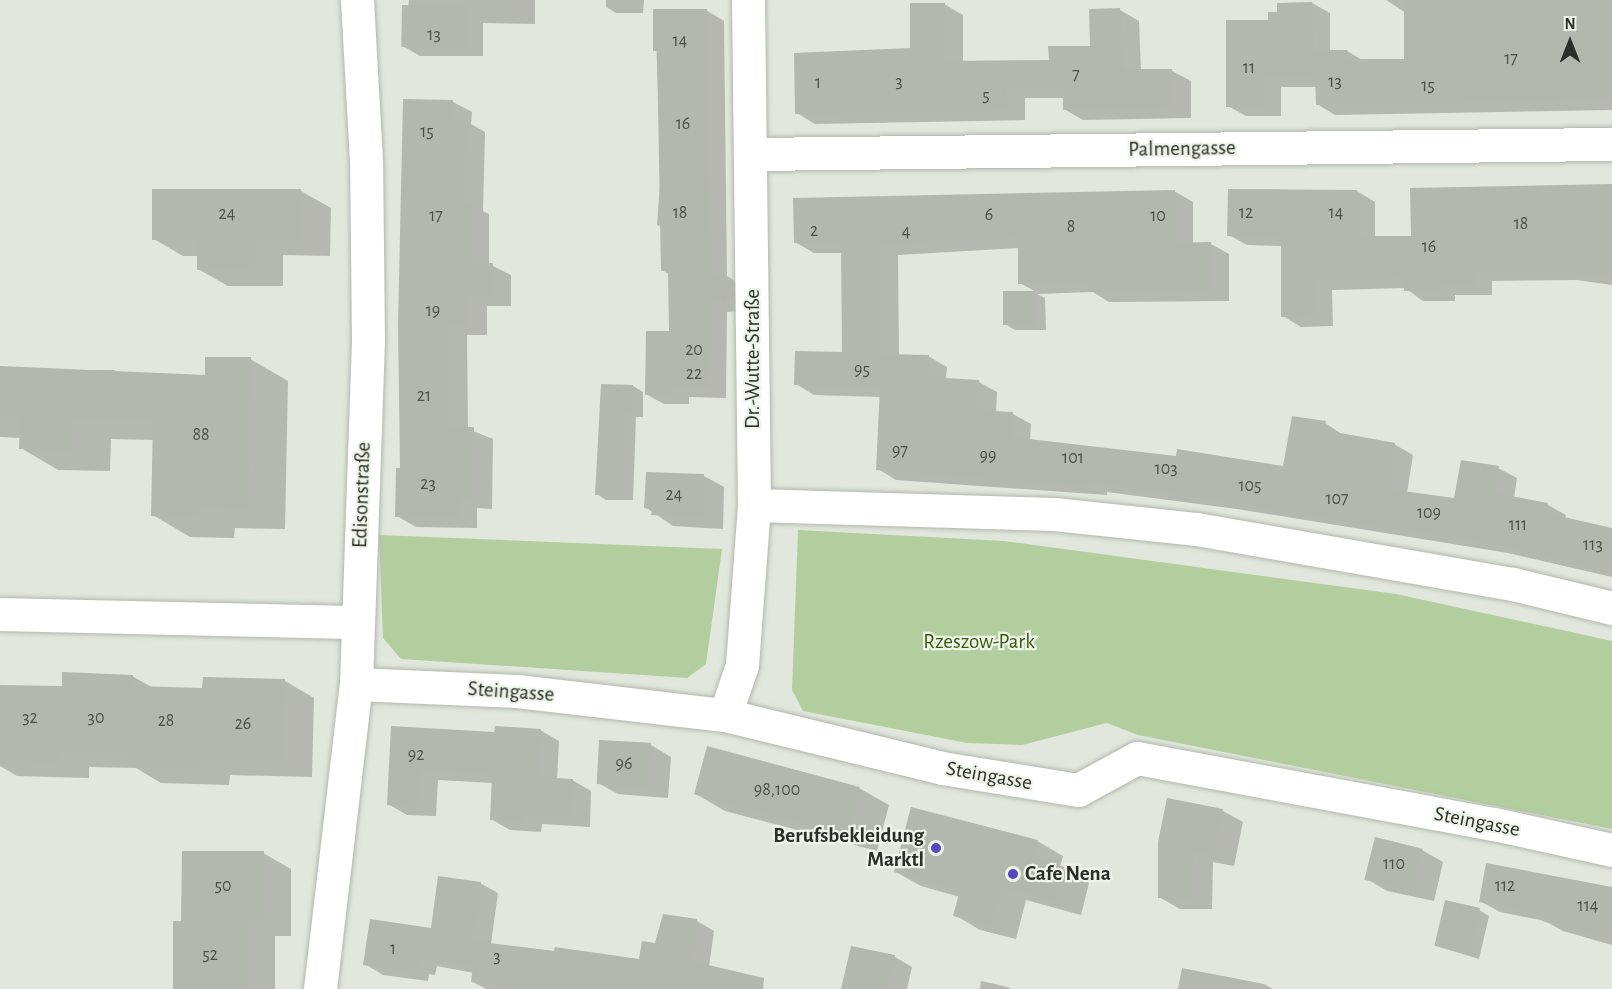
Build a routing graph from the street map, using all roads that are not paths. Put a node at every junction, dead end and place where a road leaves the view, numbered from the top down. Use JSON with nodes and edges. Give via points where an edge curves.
{"nodes":[{"id":1,"x":357,"y":0,"type":"edge"},
{"id":2,"x":748,"y":0,"type":"edge"},
{"id":3,"x":1612,"y":144,"type":"edge"},
{"id":4,"x":753,"y":154,"type":"junction"},
{"id":5,"x":754,"y":505,"type":"junction"},
{"id":6,"x":1612,"y":608,"type":"edge"},
{"id":7,"x":0,"y":614,"type":"edge"},
{"id":8,"x":357,"y":622,"type":"junction"},
{"id":9,"x":356,"y":684,"type":"junction"},
{"id":10,"x":725,"y":715,"type":"junction"},
{"id":11,"x":1612,"y":850,"type":"edge"},
{"id":12,"x":320,"y":989,"type":"edge"}],
"edges":[{"from":1,"to":8,"type":"street","name":"Edisonstraße","via":[[366,161],[368,342]]},
{"from":2,"to":4,"type":"street","name":"Dr.-Wutte-Straße"},
{"from":3,"to":4,"type":"street","name":"Palmengasse"},
{"from":4,"to":5,"type":"street","name":"Dr.-Wutte-Straße"},
{"from":5,"to":6,"type":"street","via":[[1054,514],[1197,529],[1501,582]]},
{"from":5,"to":10,"type":"street","name":"Dr.-Wutte-Straße","via":[[742,665]]},
{"from":7,"to":8,"type":"street"},
{"from":8,"to":9,"type":"street","name":"Edisonstraße"},
{"from":9,"to":10,"type":"street","name":"Steingasse","via":[[517,691]]},
{"from":9,"to":12,"type":"street","name":"Edisonstraße"},
{"from":10,"to":11,"type":"street","name":"Steingasse","via":[[942,768],[1078,790],[1137,758],[1494,824]]}]}
